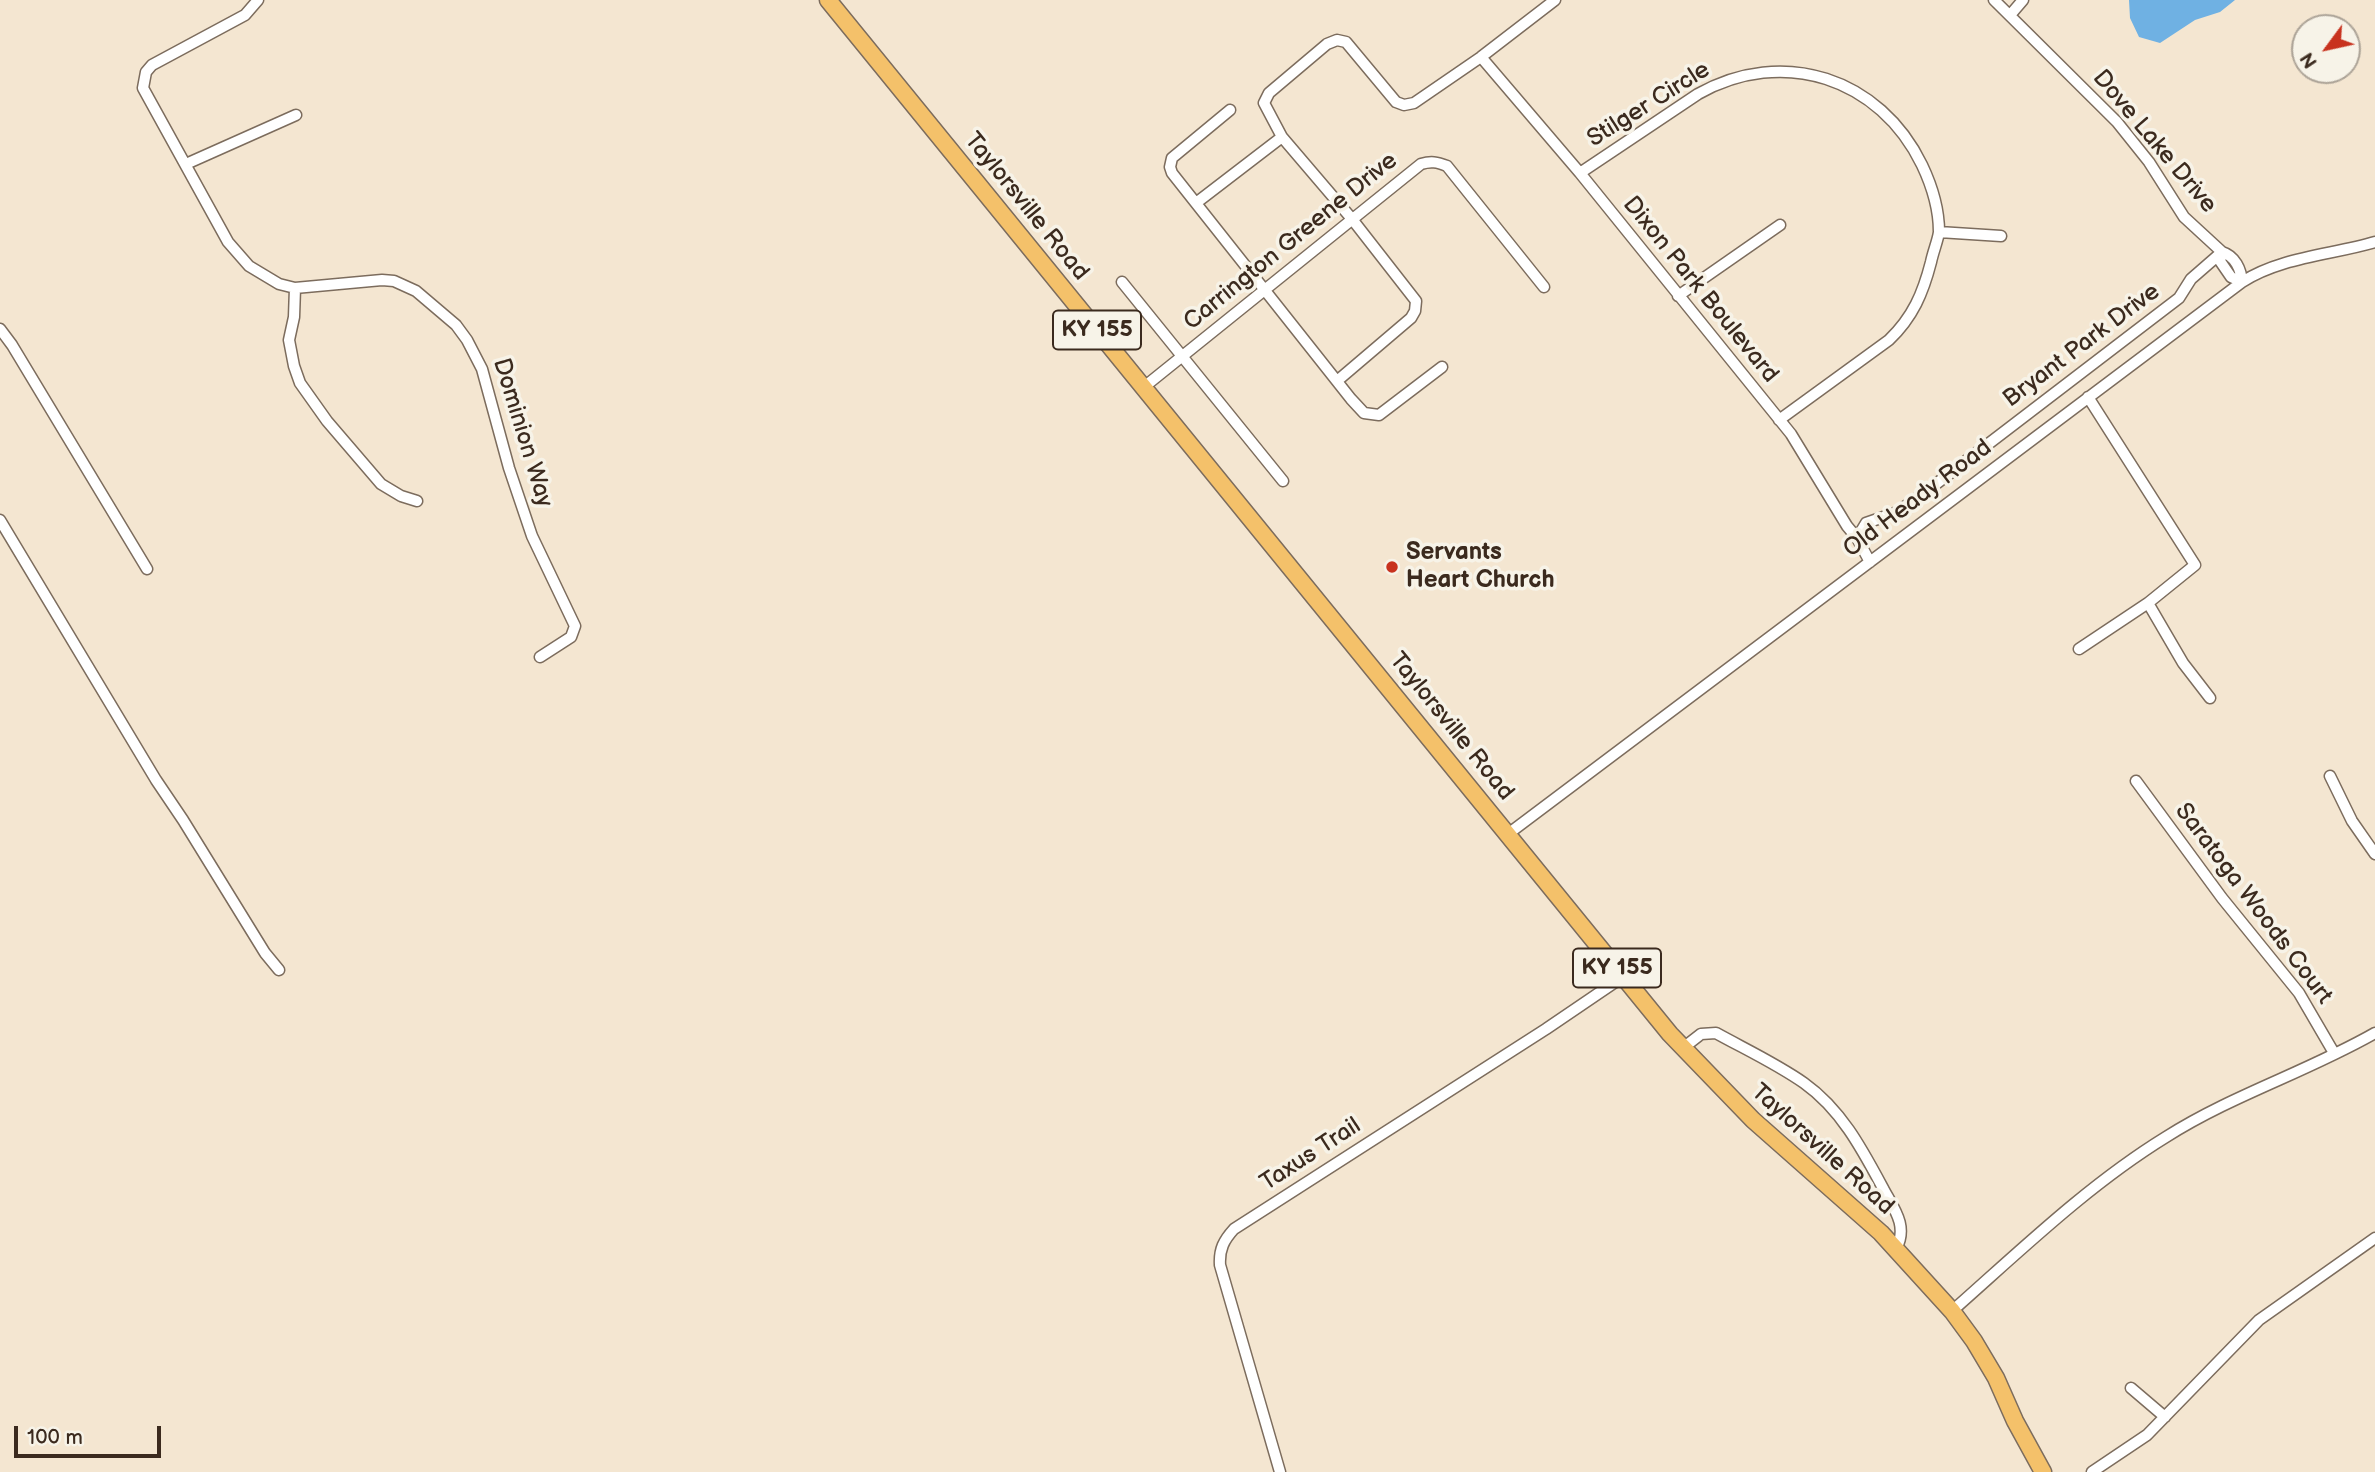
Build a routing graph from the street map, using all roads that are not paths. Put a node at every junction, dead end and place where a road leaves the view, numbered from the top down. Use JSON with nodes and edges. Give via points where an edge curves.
{"nodes":[{"id":1,"x":258,"y":0,"type":"edge"},
{"id":2,"x":828,"y":0,"type":"edge"},
{"id":3,"x":1555,"y":0,"type":"edge"},
{"id":4,"x":1994,"y":0,"type":"edge"},
{"id":5,"x":2023,"y":0,"type":"edge"},
{"id":6,"x":2011,"y":14,"type":"junction"},
{"id":7,"x":1481,"y":57,"type":"junction"},
{"id":8,"x":1230,"y":110,"type":"dead end"},
{"id":9,"x":296,"y":115,"type":"dead end"},
{"id":10,"x":1282,"y":137,"type":"junction"},
{"id":11,"x":186,"y":164,"type":"junction"},
{"id":12,"x":1580,"y":173,"type":"junction"},
{"id":13,"x":1196,"y":203,"type":"junction"},
{"id":14,"x":1352,"y":219,"type":"junction"},
{"id":15,"x":1780,"y":225,"type":"dead end"},
{"id":16,"x":1939,"y":232,"type":"junction"},
{"id":17,"x":2001,"y":236,"type":"dead end"},
{"id":18,"x":2375,"y":242,"type":"edge"},
{"id":19,"x":2222,"y":252,"type":"junction"},
{"id":20,"x":1122,"y":282,"type":"dead end"},
{"id":21,"x":2242,"y":282,"type":"junction"},
{"id":22,"x":1544,"y":287,"type":"dead end"},
{"id":23,"x":295,"y":288,"type":"junction"},
{"id":24,"x":1264,"y":290,"type":"junction"},
{"id":25,"x":1678,"y":296,"type":"junction"},
{"id":26,"x":0,"y":329,"type":"edge"},
{"id":27,"x":1182,"y":356,"type":"junction"},
{"id":28,"x":1442,"y":367,"type":"dead end"},
{"id":29,"x":1337,"y":381,"type":"junction"},
{"id":30,"x":1144,"y":387,"type":"junction"},
{"id":31,"x":2088,"y":397,"type":"junction"},
{"id":32,"x":1779,"y":420,"type":"junction"},
{"id":33,"x":1283,"y":481,"type":"dead end"},
{"id":34,"x":417,"y":501,"type":"dead end"},
{"id":35,"x":0,"y":520,"type":"edge"},
{"id":36,"x":1857,"y":538,"type":"junction"},
{"id":37,"x":1870,"y":562,"type":"junction"},
{"id":38,"x":147,"y":569,"type":"dead end"},
{"id":39,"x":2148,"y":603,"type":"junction"},
{"id":40,"x":2079,"y":649,"type":"dead end"},
{"id":41,"x":540,"y":657,"type":"dead end"},
{"id":42,"x":2210,"y":698,"type":"dead end"},
{"id":43,"x":2330,"y":776,"type":"dead end"},
{"id":44,"x":2136,"y":781,"type":"dead end"},
{"id":45,"x":1508,"y":834,"type":"junction"},
{"id":46,"x":2375,"y":854,"type":"edge"},
{"id":47,"x":279,"y":970,"type":"dead end"},
{"id":48,"x":1624,"y":976,"type":"junction"},
{"id":49,"x":2375,"y":1033,"type":"edge"},
{"id":50,"x":1683,"y":1048,"type":"junction"},
{"id":51,"x":2334,"y":1053,"type":"junction"},
{"id":52,"x":2375,"y":1238,"type":"edge"},
{"id":53,"x":1896,"y":1249,"type":"junction"},
{"id":54,"x":1952,"y":1311,"type":"junction"},
{"id":55,"x":2131,"y":1388,"type":"dead end"},
{"id":56,"x":2165,"y":1417,"type":"junction"},
{"id":57,"x":1280,"y":1472,"type":"edge"},
{"id":58,"x":2043,"y":1472,"type":"edge"},
{"id":59,"x":2092,"y":1472,"type":"edge"}],
"edges":[{"from":1,"to":11,"type":"street","name":"Dominion Way","via":[[245,15],[159,60],[146,72],[143,88]]},
{"from":2,"to":30,"type":"main road","name":"Taylorsville Road","number":"KY 155"},
{"from":3,"to":7,"type":"street"},
{"from":4,"to":6,"type":"street","name":"Dove Lake Drive"},
{"from":5,"to":6,"type":"street"},
{"from":6,"to":19,"type":"street","name":"Dove Lake Drive","via":[[2117,122],[2184,216]]},
{"from":7,"to":10,"type":"street","via":[[1404,105],[1391,97],[1346,42],[1327,44],[1269,93],[1264,103]]},
{"from":7,"to":12,"type":"street","name":"Dixon Park Boulevard"},
{"from":8,"to":13,"type":"street","via":[[1172,158],[1172,173]]},
{"from":9,"to":11,"type":"street"},
{"from":10,"to":13,"type":"street"},
{"from":10,"to":14,"type":"street"},
{"from":11,"to":23,"type":"street","name":"Dominion Way","via":[[237,254],[263,276]]},
{"from":12,"to":16,"type":"street","name":"Stilger Circle","via":[[1717,83],[1793,71],[1853,89],[1899,127],[1928,177]]},
{"from":12,"to":25,"type":"street","name":"Dixon Park Boulevard"},
{"from":13,"to":24,"type":"street"},
{"from":14,"to":22,"type":"street","name":"Carrington Greene Drive","via":[[1421,164],[1438,162],[1452,173]]},
{"from":14,"to":24,"type":"street","name":"Carrington Greene Drive"},
{"from":14,"to":29,"type":"street","via":[[1416,302],[1411,318]]},
{"from":15,"to":25,"type":"street"},
{"from":16,"to":17,"type":"street"},
{"from":16,"to":32,"type":"street","name":"Stilger Circle","via":[[1923,291],[1905,325]]},
{"from":18,"to":21,"type":"street","name":"Old Heady Road","via":[[2267,269]]},
{"from":19,"to":21,"type":"street","name":"Dove Lake Drive","via":[[2220,261],[2231,277]]},
{"from":19,"to":36,"type":"street","name":"Bryant Park Drive","via":[[2191,279],[2179,298],[1916,500],[1866,523]]},
{"from":20,"to":27,"type":"street"},
{"from":21,"to":31,"type":"street","name":"Old Heady Road"},
{"from":23,"to":34,"type":"street","via":[[289,340],[300,383],[381,484]]},
{"from":23,"to":41,"type":"street","name":"Dominion Way","via":[[394,281],[427,299],[467,340],[482,369],[531,536],[575,626],[571,637]]},
{"from":24,"to":27,"type":"street","name":"Carrington Greene Drive"},
{"from":24,"to":29,"type":"street"},
{"from":25,"to":32,"type":"street","name":"Dixon Park Boulevard"},
{"from":26,"to":38,"type":"street"},
{"from":27,"to":30,"type":"street","name":"Carrington Greene Drive"},
{"from":27,"to":33,"type":"street"},
{"from":28,"to":29,"type":"street","via":[[1379,415],[1364,413]]},
{"from":30,"to":45,"type":"main road","name":"Taylorsville Road","number":"KY 155"},
{"from":31,"to":37,"type":"street","name":"Old Heady Road"},
{"from":31,"to":39,"type":"street","via":[[2195,565]]},
{"from":32,"to":36,"type":"street","name":"Dixon Park Boulevard"},
{"from":35,"to":47,"type":"street","via":[[156,779]]},
{"from":36,"to":37,"type":"street","name":"Dixon Park Boulevard"},
{"from":37,"to":45,"type":"street","name":"Old Heady Road"},
{"from":39,"to":40,"type":"street"},
{"from":39,"to":42,"type":"street"},
{"from":43,"to":46,"type":"street"},
{"from":44,"to":51,"type":"street","name":"Saratoga Woods Court","via":[[2299,993]]},
{"from":45,"to":48,"type":"main road","name":"Taylorsville Road","number":"KY 155"},
{"from":48,"to":50,"type":"main road","name":"Taylorsville Road","number":"KY 155"},
{"from":48,"to":57,"type":"street","name":"Taxus Trail","via":[[1225,1239],[1220,1253],[1222,1272]]},
{"from":49,"to":51,"type":"street"},
{"from":50,"to":53,"type":"main road","name":"Taylorsville Road","number":"KY 155","via":[[1753,1121]]},
{"from":50,"to":53,"type":"street","via":[[1701,1034],[1716,1033],[1803,1083],[1827,1104],[1857,1140],[1899,1217],[1902,1233]]},
{"from":51,"to":54,"type":"street","via":[[2197,1119],[2134,1158]]},
{"from":52,"to":56,"type":"street","via":[[2259,1320]]},
{"from":53,"to":54,"type":"main road","name":"Taylorsville Road","number":"KY 155"},
{"from":54,"to":58,"type":"main road","name":"Taylorsville Road","number":"KY 155","via":[[1996,1378]]},
{"from":55,"to":56,"type":"street"},
{"from":56,"to":59,"type":"street","via":[[2147,1435]]}]}
